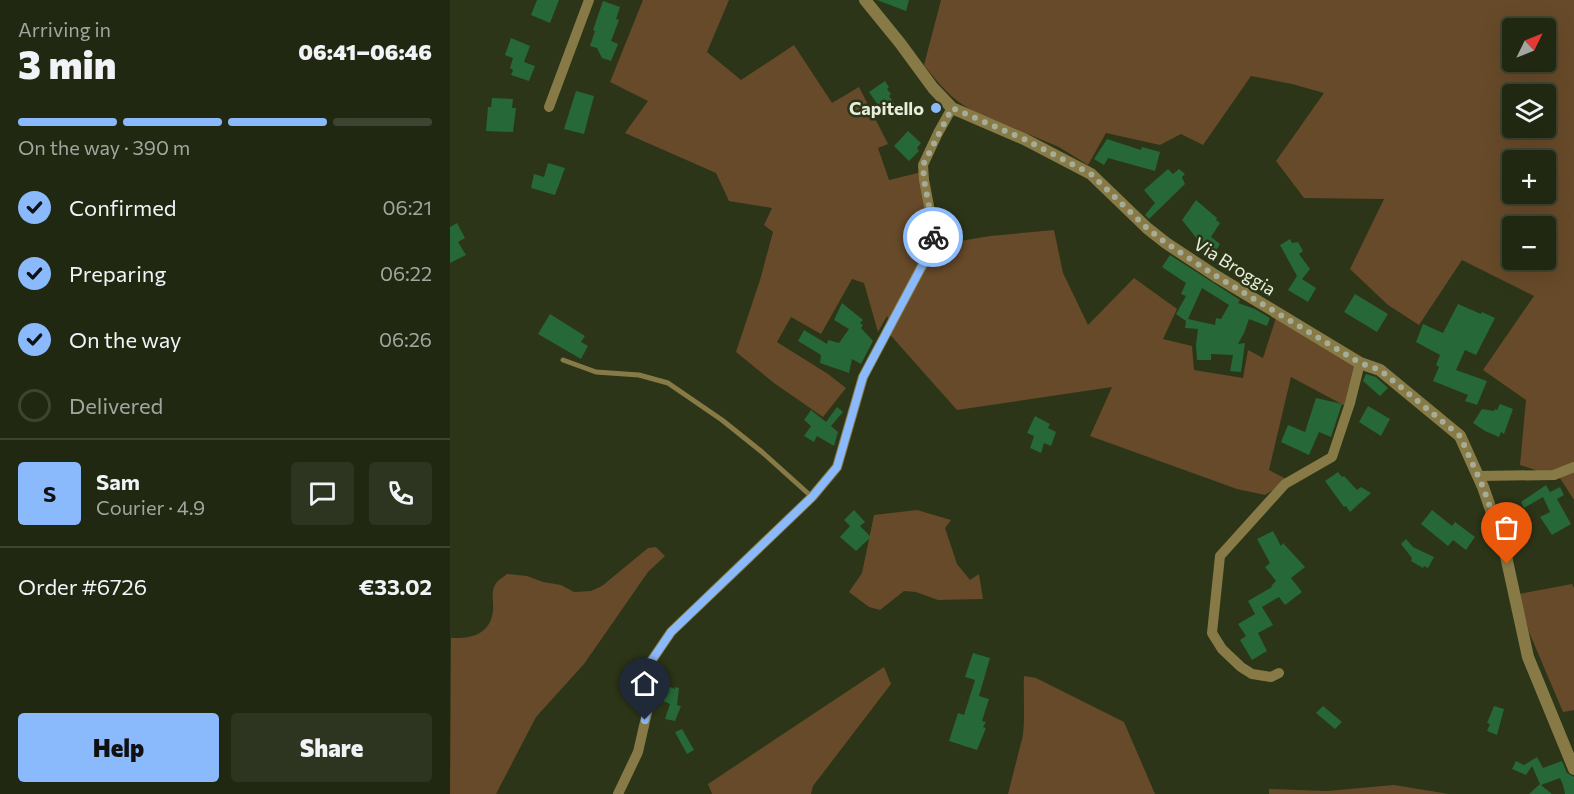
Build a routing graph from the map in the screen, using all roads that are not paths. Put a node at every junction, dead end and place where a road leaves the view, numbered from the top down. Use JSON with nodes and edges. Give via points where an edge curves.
{"nodes":[{"id":1,"x":590,"y":0,"type":"edge"},
{"id":2,"x":865,"y":0,"type":"edge"},
{"id":3,"x":549,"y":107,"type":"dead end"},
{"id":4,"x":952,"y":108,"type":"junction"},
{"id":5,"x":563,"y":360,"type":"dead end"},
{"id":6,"x":1360,"y":363,"type":"junction"},
{"id":7,"x":1574,"y":467,"type":"edge"},
{"id":8,"x":1478,"y":476,"type":"junction"},
{"id":9,"x":812,"y":497,"type":"junction"},
{"id":10,"x":1280,"y":673,"type":"dead end"},
{"id":11,"x":1574,"y":769,"type":"edge"},
{"id":12,"x":618,"y":794,"type":"edge"}],
"edges":[{"from":1,"to":3,"type":"street"},
{"from":2,"to":4,"type":"street"},
{"from":4,"to":6,"type":"street","name":"Via Broggia","via":[[1091,174],[1166,243]]},
{"from":4,"to":9,"type":"street","via":[[923,165],[934,232],[931,249],[863,377],[837,467]]},
{"from":5,"to":9,"type":"lane","via":[[596,372],[639,375],[668,383],[722,420]]},
{"from":6,"to":8,"type":"street","name":"Via Broggia","via":[[1380,370],[1460,436]]},
{"from":6,"to":10,"type":"street","via":[[1332,457],[1285,484],[1220,556],[1212,633],[1240,667],[1252,674],[1272,677]]},
{"from":7,"to":8,"type":"street","via":[[1554,475]]},
{"from":8,"to":11,"type":"street","name":"Via Broggia","via":[[1504,547],[1528,657]]},
{"from":9,"to":12,"type":"street","via":[[671,632],[652,660],[649,704],[638,752]]}]}
